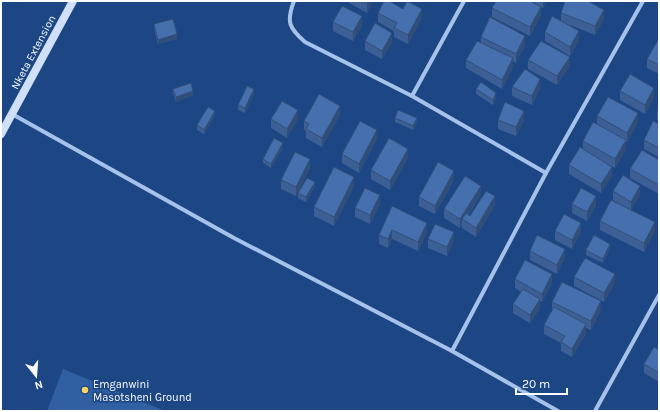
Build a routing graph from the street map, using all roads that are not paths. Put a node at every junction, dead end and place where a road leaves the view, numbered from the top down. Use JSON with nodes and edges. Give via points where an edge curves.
{"nodes":[{"id":1,"x":73,"y":1,"type":"edge"},
{"id":2,"x":294,"y":1,"type":"edge"},
{"id":3,"x":464,"y":1,"type":"edge"},
{"id":4,"x":643,"y":1,"type":"edge"},
{"id":5,"x":412,"y":96,"type":"junction"},
{"id":6,"x":12,"y":114,"type":"junction"},
{"id":7,"x":1,"y":134,"type":"edge"},
{"id":8,"x":546,"y":173,"type":"junction"},
{"id":9,"x":659,"y":295,"type":"edge"},
{"id":10,"x":452,"y":351,"type":"junction"},
{"id":11,"x":558,"y":411,"type":"edge"},
{"id":12,"x":595,"y":411,"type":"edge"}],
"edges":[{"from":1,"to":6,"type":"street","name":"Nketa Extension"},
{"from":2,"to":5,"type":"street","via":[[290,12],[290,25],[294,33],[305,42]]},
{"from":3,"to":5,"type":"street"},
{"from":4,"to":8,"type":"street"},
{"from":5,"to":8,"type":"street"},
{"from":6,"to":7,"type":"street","name":"Nketa Extension"},
{"from":6,"to":10,"type":"street","via":[[234,238]]},
{"from":8,"to":10,"type":"street"},
{"from":9,"to":12,"type":"street"},
{"from":10,"to":11,"type":"street"}]}
